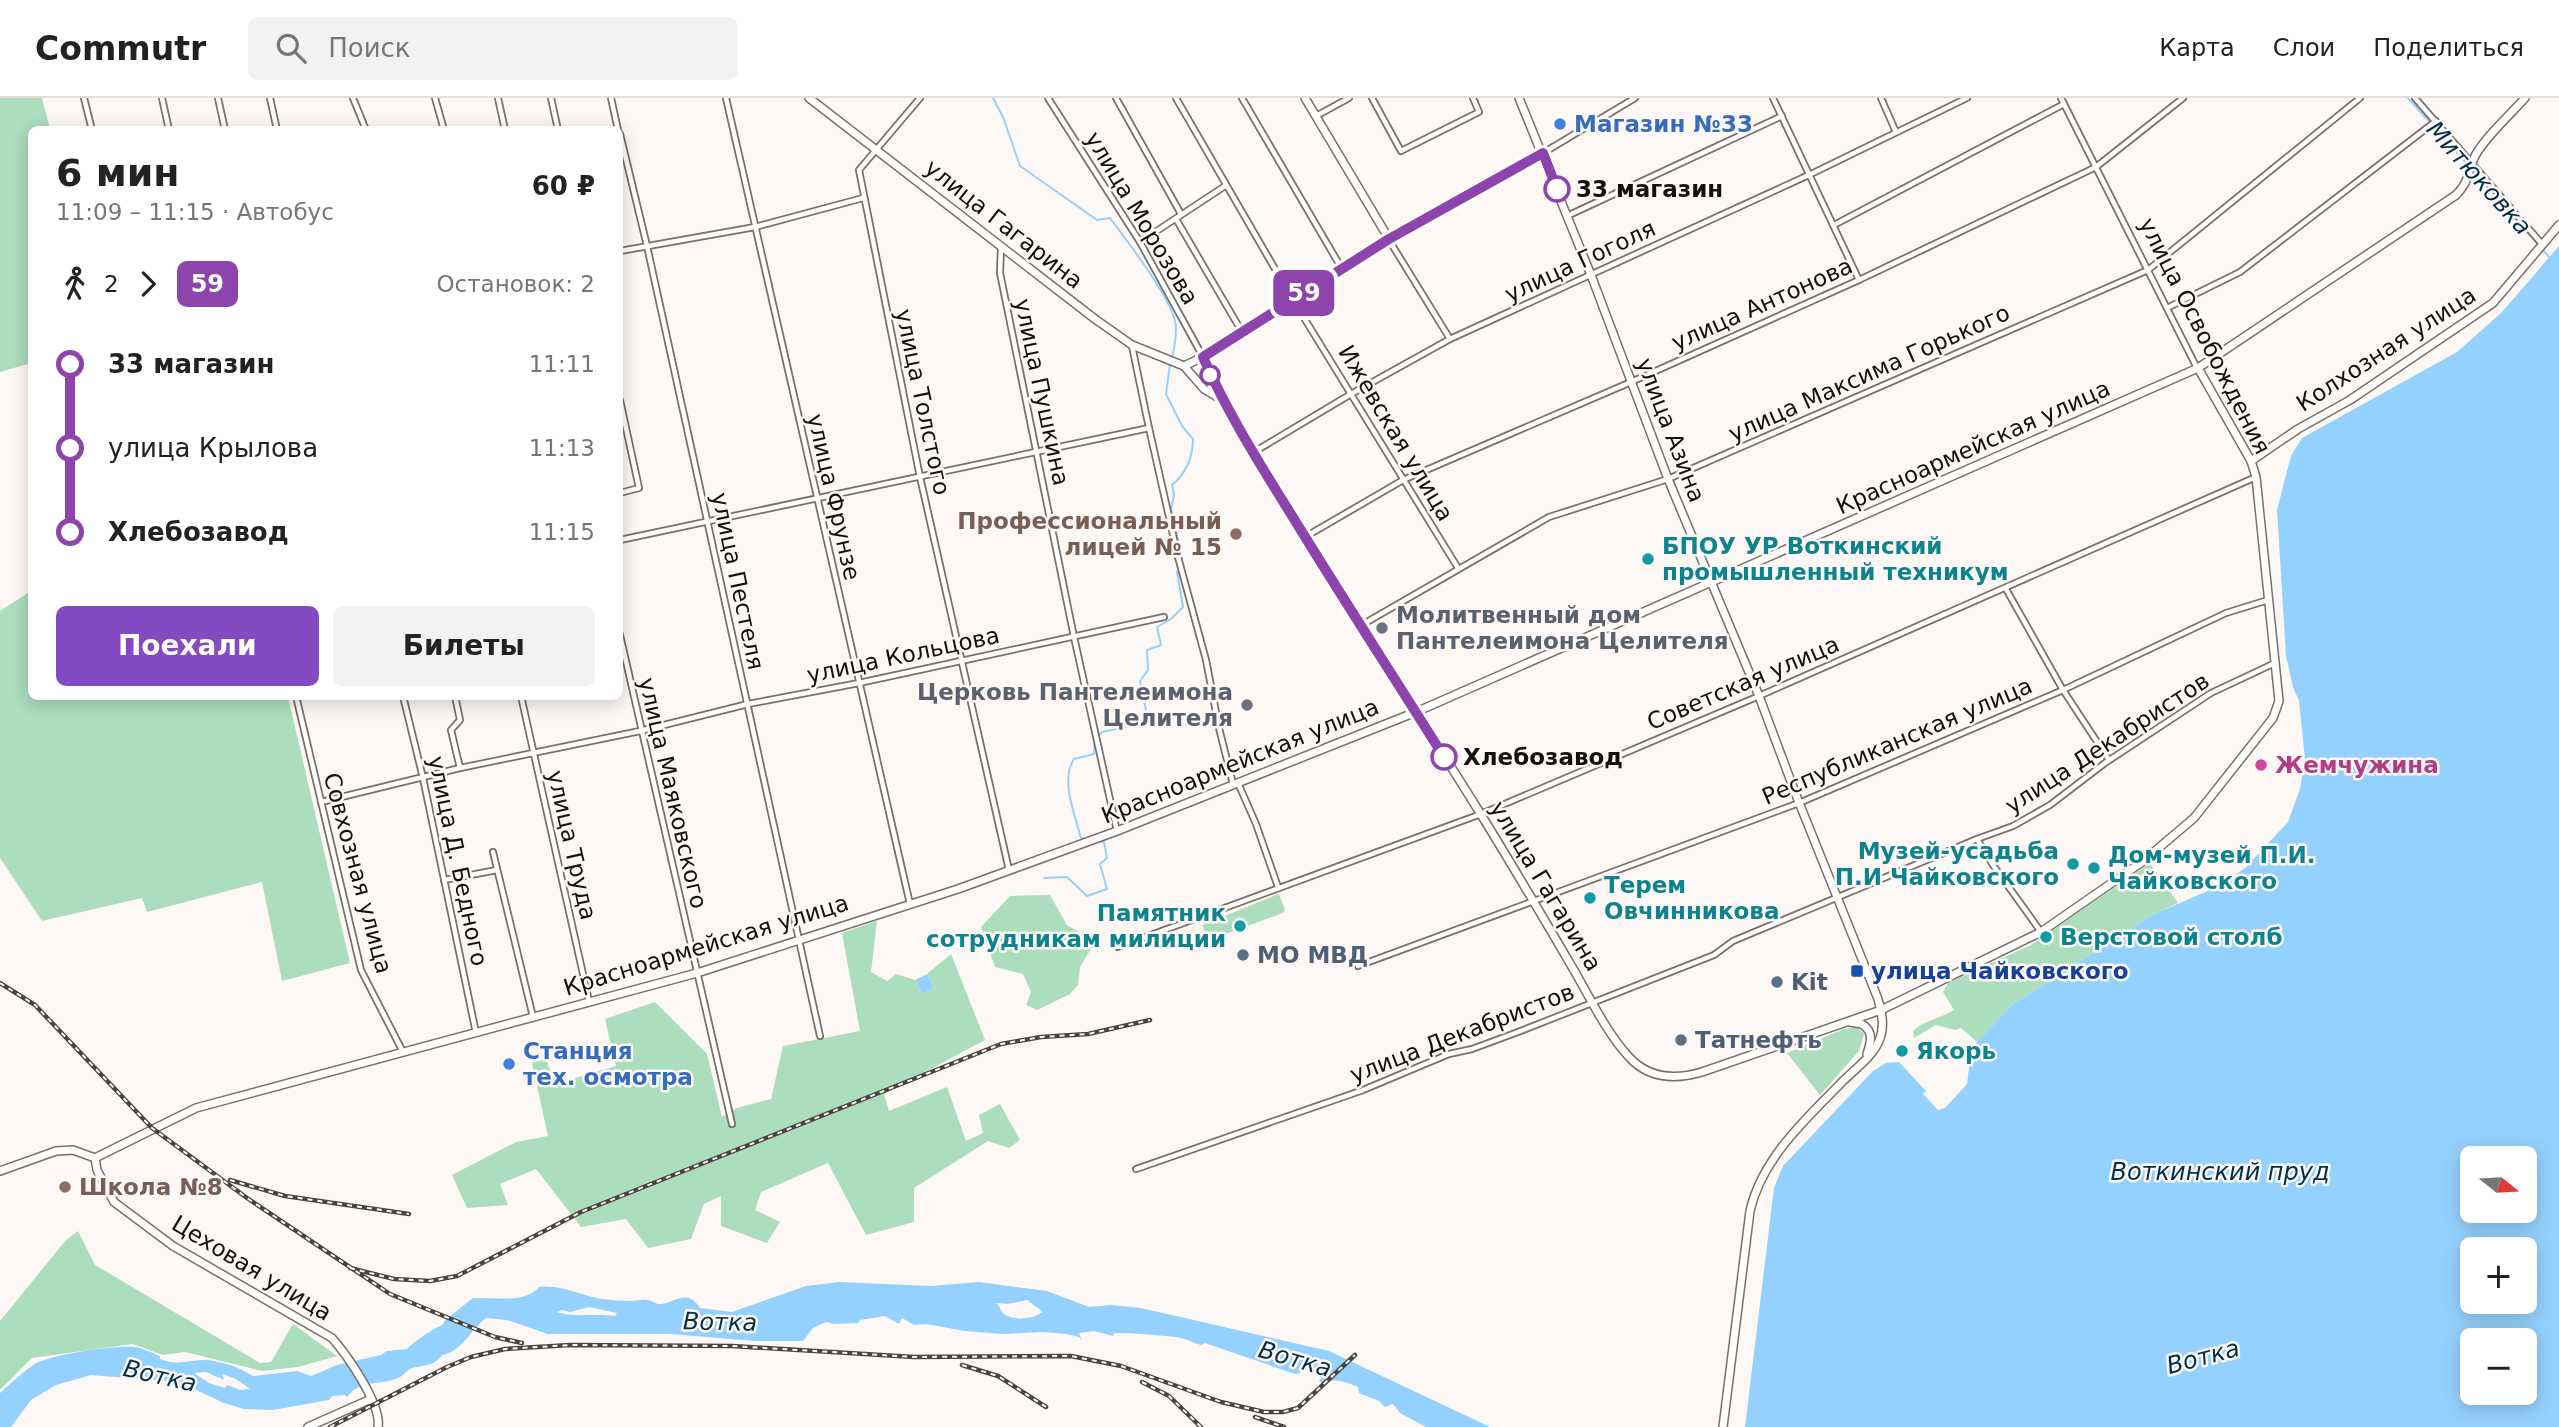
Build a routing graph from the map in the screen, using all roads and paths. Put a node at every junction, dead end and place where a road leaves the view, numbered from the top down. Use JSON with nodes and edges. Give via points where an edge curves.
{"nodes":[{"id":1,"x":85,"y":98,"type":"edge"},
{"id":2,"x":162,"y":98,"type":"edge"},
{"id":3,"x":218,"y":98,"type":"edge"},
{"id":4,"x":270,"y":98,"type":"edge"},
{"id":5,"x":353,"y":98,"type":"edge"},
{"id":6,"x":435,"y":98,"type":"edge"},
{"id":7,"x":498,"y":98,"type":"edge"},
{"id":8,"x":551,"y":98,"type":"edge"},
{"id":9,"x":611,"y":98,"type":"edge"},
{"id":10,"x":726,"y":98,"type":"edge"},
{"id":11,"x":809,"y":98,"type":"edge"},
{"id":12,"x":920,"y":98,"type":"edge"},
{"id":13,"x":1048,"y":98,"type":"edge"},
{"id":14,"x":1116,"y":98,"type":"edge"},
{"id":15,"x":1176,"y":98,"type":"edge"},
{"id":16,"x":1242,"y":98,"type":"edge"},
{"id":17,"x":1305,"y":98,"type":"edge"},
{"id":18,"x":1349,"y":98,"type":"edge"},
{"id":19,"x":1372,"y":98,"type":"edge"},
{"id":20,"x":1474,"y":98,"type":"edge"},
{"id":21,"x":1521,"y":98,"type":"edge"},
{"id":22,"x":1635,"y":98,"type":"edge"},
{"id":23,"x":1774,"y":98,"type":"edge"},
{"id":24,"x":1881,"y":98,"type":"edge"},
{"id":25,"x":1968,"y":98,"type":"edge"},
{"id":26,"x":2061,"y":98,"type":"edge"},
{"id":27,"x":2183,"y":98,"type":"edge"},
{"id":28,"x":2360,"y":98,"type":"edge"},
{"id":29,"x":2415,"y":98,"type":"edge"},
{"id":30,"x":2525,"y":98,"type":"edge"},
{"id":31,"x":2064,"y":104,"type":"junction"},
{"id":32,"x":1316,"y":116,"type":"junction"},
{"id":33,"x":1782,"y":116,"type":"junction"},
{"id":34,"x":2436,"y":121,"type":"junction"},
{"id":35,"x":91,"y":126,"type":"edge"},
{"id":36,"x":168,"y":126,"type":"edge"},
{"id":37,"x":224,"y":126,"type":"edge"},
{"id":38,"x":276,"y":126,"type":"edge"},
{"id":39,"x":364,"y":126,"type":"edge"},
{"id":40,"x":443,"y":126,"type":"edge"},
{"id":41,"x":504,"y":126,"type":"edge"},
{"id":42,"x":557,"y":126,"type":"edge"},
{"id":43,"x":618,"y":126,"type":"edge"},
{"id":44,"x":1896,"y":133,"type":"junction"},
{"id":45,"x":623,"y":148,"type":"edge"},
{"id":46,"x":877,"y":150,"type":"junction"},
{"id":47,"x":1543,"y":153,"type":"junction"},
{"id":48,"x":2471,"y":164,"type":"junction"},
{"id":49,"x":2096,"y":167,"type":"junction"},
{"id":50,"x":1811,"y":174,"type":"junction"},
{"id":51,"x":1225,"y":186,"type":"junction"},
{"id":52,"x":863,"y":198,"type":"junction"},
{"id":53,"x":1178,"y":216,"type":"junction"},
{"id":54,"x":1567,"y":216,"type":"junction"},
{"id":55,"x":1834,"y":225,"type":"junction"},
{"id":56,"x":2559,"y":225,"type":"edge"},
{"id":57,"x":755,"y":227,"type":"junction"},
{"id":58,"x":1389,"y":239,"type":"junction"},
{"id":59,"x":1140,"y":242,"type":"junction"},
{"id":60,"x":2543,"y":244,"type":"junction"},
{"id":61,"x":647,"y":246,"type":"junction"},
{"id":62,"x":1001,"y":247,"type":"junction"},
{"id":63,"x":623,"y":250,"type":"edge"},
{"id":64,"x":1342,"y":268,"type":"junction"},
{"id":65,"x":2148,"y":270,"type":"junction"},
{"id":66,"x":1591,"y":275,"type":"junction"},
{"id":67,"x":1859,"y":280,"type":"junction"},
{"id":68,"x":1293,"y":300,"type":"junction"},
{"id":69,"x":2168,"y":308,"type":"junction"},
{"id":70,"x":1242,"y":332,"type":"junction"},
{"id":71,"x":1450,"y":339,"type":"junction"},
{"id":72,"x":1132,"y":345,"type":"junction"},
{"id":73,"x":1203,"y":357,"type":"junction"},
{"id":74,"x":1184,"y":366,"type":"junction"},
{"id":75,"x":2198,"y":368,"type":"junction"},
{"id":76,"x":1631,"y":382,"type":"junction"},
{"id":77,"x":1351,"y":394,"type":"junction"},
{"id":78,"x":1221,"y":399,"type":"junction"},
{"id":79,"x":623,"y":414,"type":"edge"},
{"id":80,"x":1149,"y":428,"type":"junction"},
{"id":81,"x":1037,"y":452,"type":"junction"},
{"id":82,"x":1253,"y":452,"type":"junction"},
{"id":83,"x":2251,"y":461,"type":"junction"},
{"id":84,"x":920,"y":477,"type":"junction"},
{"id":85,"x":2256,"y":477,"type":"junction"},
{"id":86,"x":1668,"y":479,"type":"junction"},
{"id":87,"x":1403,"y":480,"type":"junction"},
{"id":88,"x":623,"y":492,"type":"edge"},
{"id":89,"x":816,"y":499,"type":"junction"},
{"id":90,"x":708,"y":523,"type":"junction"},
{"id":91,"x":1305,"y":537,"type":"junction"},
{"id":92,"x":623,"y":539,"type":"edge"},
{"id":93,"x":1458,"y":568,"type":"junction"},
{"id":94,"x":1711,"y":581,"type":"junction"},
{"id":95,"x":2006,"y":589,"type":"junction"},
{"id":96,"x":2269,"y":600,"type":"junction"},
{"id":97,"x":1164,"y":617,"type":"dead end"},
{"id":98,"x":1359,"y":626,"type":"junction"},
{"id":99,"x":1074,"y":636,"type":"junction"},
{"id":100,"x":623,"y":649,"type":"edge"},
{"id":101,"x":960,"y":661,"type":"junction"},
{"id":102,"x":2275,"y":663,"type":"junction"},
{"id":103,"x":859,"y":683,"type":"junction"},
{"id":104,"x":2063,"y":690,"type":"junction"},
{"id":105,"x":1759,"y":696,"type":"junction"},
{"id":106,"x":297,"y":700,"type":"edge"},
{"id":107,"x":405,"y":700,"type":"edge"},
{"id":108,"x":457,"y":700,"type":"edge"},
{"id":109,"x":522,"y":700,"type":"edge"},
{"id":110,"x":748,"y":704,"type":"junction"},
{"id":111,"x":1416,"y":712,"type":"junction"},
{"id":112,"x":640,"y":731,"type":"junction"},
{"id":113,"x":533,"y":755,"type":"junction"},
{"id":114,"x":2109,"y":760,"type":"junction"},
{"id":115,"x":460,"y":768,"type":"junction"},
{"id":116,"x":423,"y":778,"type":"junction"},
{"id":117,"x":1236,"y":784,"type":"junction"},
{"id":118,"x":321,"y":802,"type":"junction"},
{"id":119,"x":1799,"y":803,"type":"junction"},
{"id":120,"x":1480,"y":814,"type":"junction"},
{"id":121,"x":1117,"y":831,"type":"junction"},
{"id":122,"x":1978,"y":839,"type":"junction"},
{"id":123,"x":493,"y":852,"type":"dead end"},
{"id":124,"x":497,"y":870,"type":"junction"},
{"id":125,"x":1009,"y":871,"type":"junction"},
{"id":126,"x":444,"y":880,"type":"junction"},
{"id":127,"x":1278,"y":887,"type":"junction"},
{"id":128,"x":1836,"y":898,"type":"junction"},
{"id":129,"x":1533,"y":901,"type":"junction"},
{"id":130,"x":910,"y":904,"type":"junction"},
{"id":131,"x":2041,"y":932,"type":"junction"},
{"id":132,"x":799,"y":939,"type":"junction"},
{"id":133,"x":1118,"y":947,"type":"dead end"},
{"id":134,"x":1358,"y":966,"type":"dead end"},
{"id":135,"x":697,"y":972,"type":"junction"},
{"id":136,"x":589,"y":1001,"type":"junction"},
{"id":137,"x":1591,"y":1002,"type":"junction"},
{"id":138,"x":1881,"y":1010,"type":"junction"},
{"id":139,"x":533,"y":1017,"type":"junction"},
{"id":140,"x":1846,"y":1022,"type":"junction"},
{"id":141,"x":476,"y":1033,"type":"junction"},
{"id":142,"x":820,"y":1036,"type":"dead end"},
{"id":143,"x":402,"y":1052,"type":"junction"},
{"id":144,"x":1865,"y":1059,"type":"junction"},
{"id":145,"x":732,"y":1124,"type":"dead end"},
{"id":146,"x":95,"y":1158,"type":"junction"},
{"id":147,"x":1136,"y":1169,"type":"dead end"},
{"id":148,"x":0,"y":1171,"type":"edge"},
{"id":149,"x":370,"y":1397,"type":"junction"},
{"id":150,"x":307,"y":1427,"type":"edge"},
{"id":151,"x":378,"y":1427,"type":"edge"},
{"id":152,"x":1723,"y":1427,"type":"edge"}],
"edges":[{"from":1,"to":35,"type":"street"},
{"from":2,"to":36,"type":"street"},
{"from":3,"to":37,"type":"street"},
{"from":4,"to":38,"type":"street"},
{"from":5,"to":39,"type":"street"},
{"from":6,"to":40,"type":"street"},
{"from":7,"to":41,"type":"street"},
{"from":8,"to":42,"type":"street"},
{"from":9,"to":43,"type":"street","name":"улица Пестеля"},
{"from":10,"to":57,"type":"street","name":"улица Фрунзе"},
{"from":11,"to":46,"type":"main road","name":"улица Гагарина"},
{"from":12,"to":46,"type":"street"},
{"from":13,"to":59,"type":"street","name":"улица Морозова"},
{"from":14,"to":53,"type":"street"},
{"from":15,"to":51,"type":"street","name":"Ижевская улица"},
{"from":16,"to":64,"type":"street"},
{"from":17,"to":32,"type":"main road"},
{"from":18,"to":32,"type":"street"},
{"from":19,"to":20,"type":"street","via":[[1401,151],[1479,112]]},
{"from":21,"to":47,"type":"main road","name":"улица Азина"},
{"from":22,"to":47,"type":"street"},
{"from":23,"to":33,"type":"street"},
{"from":24,"to":44,"type":"street"},
{"from":25,"to":44,"type":"street","name":"улица Гоголя"},
{"from":26,"to":31,"type":"street","name":"улица Освобождения"},
{"from":27,"to":49,"type":"street","name":"улица Антонова"},
{"from":28,"to":65,"type":"street","name":"улица Максима Горького"},
{"from":29,"to":34,"type":"street"},
{"from":30,"to":48,"type":"main road","name":"Красноармейская улица"},
{"from":31,"to":49,"type":"street","name":"улица Освобождения"},
{"from":31,"to":55,"type":"street"},
{"from":32,"to":58,"type":"main road"},
{"from":33,"to":50,"type":"street"},
{"from":33,"to":54,"type":"street"},
{"from":34,"to":48,"type":"street"},
{"from":34,"to":69,"type":"street","via":[[2240,272]]},
{"from":44,"to":50,"type":"street","name":"улица Гоголя"},
{"from":45,"to":61,"type":"street","name":"улица Пестеля"},
{"from":46,"to":52,"type":"street","name":"улица Толстого","via":[[859,170]]},
{"from":46,"to":62,"type":"main road","name":"улица Гагарина"},
{"from":47,"to":54,"type":"main road","name":"улица Азина"},
{"from":47,"to":58,"type":"main road"},
{"from":48,"to":60,"type":"street"},
{"from":48,"to":75,"type":"main road","name":"Красноармейская улица","via":[[2470,176],[2456,195]]},
{"from":49,"to":65,"type":"street","name":"улица Освобождения"},
{"from":49,"to":67,"type":"street","name":"улица Антонова"},
{"from":50,"to":55,"type":"street"},
{"from":50,"to":66,"type":"street","name":"улица Гоголя"},
{"from":51,"to":53,"type":"street"},
{"from":51,"to":68,"type":"street","name":"Ижевская улица"},
{"from":52,"to":57,"type":"street"},
{"from":52,"to":84,"type":"street","name":"улица Толстого"},
{"from":53,"to":59,"type":"street"},
{"from":53,"to":70,"type":"street"},
{"from":54,"to":66,"type":"main road","name":"улица Азина"},
{"from":55,"to":67,"type":"street"},
{"from":56,"to":60,"type":"main road","name":"Колхозная улица"},
{"from":57,"to":61,"type":"street"},
{"from":57,"to":89,"type":"street","name":"улица Фрунзе"},
{"from":58,"to":64,"type":"main road"},
{"from":58,"to":71,"type":"street"},
{"from":59,"to":73,"type":"street","name":"улица Морозова"},
{"from":60,"to":83,"type":"main road","name":"Колхозная улица","via":[[2493,303]]},
{"from":61,"to":63,"type":"street"},
{"from":61,"to":90,"type":"street","name":"улица Пестеля"},
{"from":62,"to":72,"type":"main road","name":"улица Гагарина"},
{"from":62,"to":81,"type":"street","name":"улица Пушкина","via":[[1000,273]]},
{"from":64,"to":68,"type":"main road"},
{"from":65,"to":69,"type":"street","name":"улица Освобождения"},
{"from":65,"to":86,"type":"street","name":"улица Максима Горького"},
{"from":66,"to":71,"type":"street","name":"улица Гоголя"},
{"from":66,"to":76,"type":"main road","name":"улица Азина"},
{"from":67,"to":76,"type":"street","name":"улица Антонова"},
{"from":68,"to":70,"type":"main road"},
{"from":68,"to":77,"type":"street","name":"Ижевская улица"},
{"from":69,"to":75,"type":"street","name":"улица Освобождения"},
{"from":70,"to":73,"type":"main road"},
{"from":71,"to":77,"type":"street","name":"улица Гоголя"},
{"from":72,"to":74,"type":"main road","name":"улица Гагарина"},
{"from":72,"to":80,"type":"street"},
{"from":73,"to":74,"type":"main road"},
{"from":73,"to":78,"type":"main road"},
{"from":74,"to":78,"type":"main road","via":[[1204,389]]},
{"from":75,"to":83,"type":"main road","name":"улица Освобождения"},
{"from":75,"to":94,"type":"main road","name":"Красноармейская улица"},
{"from":76,"to":86,"type":"main road","name":"улица Азина"},
{"from":76,"to":87,"type":"street","name":"улица Антонова"},
{"from":77,"to":82,"type":"street","name":"улица Гоголя"},
{"from":77,"to":87,"type":"street","name":"Ижевская улица"},
{"from":78,"to":82,"type":"main road","name":"улица Гагарина"},
{"from":79,"to":88,"type":"street","via":[[639,488]]},
{"from":80,"to":81,"type":"street"},
{"from":80,"to":117,"type":"street"},
{"from":81,"to":84,"type":"street"},
{"from":81,"to":99,"type":"street","name":"улица Пушкина"},
{"from":82,"to":91,"type":"main road","name":"улица Гагарина"},
{"from":83,"to":85,"type":"main road","name":"улица Освобождения"},
{"from":84,"to":89,"type":"street"},
{"from":84,"to":101,"type":"street","name":"улица Толстого"},
{"from":85,"to":95,"type":"street","name":"Советская улица"},
{"from":85,"to":96,"type":"main road","name":"улица Освобождения"},
{"from":86,"to":93,"type":"street","name":"улица Максима Горького","via":[[1549,517]]},
{"from":86,"to":94,"type":"main road","name":"улица Азина"},
{"from":87,"to":91,"type":"street","name":"улица Антонова"},
{"from":87,"to":93,"type":"street","name":"Ижевская улица"},
{"from":89,"to":90,"type":"street"},
{"from":89,"to":103,"type":"street","name":"улица Фрунзе"},
{"from":90,"to":92,"type":"street"},
{"from":90,"to":110,"type":"street","name":"улица Пестеля"},
{"from":91,"to":98,"type":"main road","name":"улица Гагарина"},
{"from":93,"to":98,"type":"street","name":"улица Максима Горького"},
{"from":94,"to":105,"type":"main road","name":"улица Азина"},
{"from":94,"to":111,"type":"main road","name":"Красноармейская улица"},
{"from":95,"to":104,"type":"street"},
{"from":95,"to":105,"type":"street","name":"Советская улица"},
{"from":96,"to":102,"type":"main road","name":"улица Освобождения"},
{"from":96,"to":104,"type":"street","name":"Республиканская улица","via":[[2226,613]]},
{"from":97,"to":99,"type":"street","name":"улица Кольцова"},
{"from":98,"to":111,"type":"main road","name":"улица Гагарина"},
{"from":99,"to":101,"type":"street","name":"улица Кольцова"},
{"from":99,"to":121,"type":"street","name":"улица Пушкина"},
{"from":100,"to":112,"type":"street","name":"улица Маяковского"},
{"from":101,"to":103,"type":"street","name":"улица Кольцова"},
{"from":101,"to":125,"type":"street","name":"улица Толстого"},
{"from":102,"to":114,"type":"street","name":"улица Декабристов","via":[[2210,694]]},
{"from":102,"to":131,"type":"main road","name":"улица Освобождения","via":[[2277,709],[2194,818],[2142,862]]},
{"from":103,"to":110,"type":"street","name":"улица Кольцова"},
{"from":103,"to":130,"type":"street","name":"улица Фрунзе"},
{"from":104,"to":114,"type":"street"},
{"from":104,"to":119,"type":"street","name":"Республиканская улица"},
{"from":105,"to":119,"type":"main road","name":"улица Азина"},
{"from":105,"to":120,"type":"street","name":"Советская улица"},
{"from":106,"to":118,"type":"street","name":"Совхозная улица"},
{"from":107,"to":116,"type":"street","name":"улица Д. Бедного"},
{"from":108,"to":115,"type":"street","via":[[460,720],[451,730]]},
{"from":109,"to":113,"type":"street","name":"улица Труда"},
{"from":110,"to":112,"type":"street","name":"улица Кольцова"},
{"from":110,"to":132,"type":"street","name":"улица Пестеля"},
{"from":111,"to":117,"type":"main road","name":"Красноармейская улица"},
{"from":111,"to":120,"type":"main road","name":"улица Гагарина"},
{"from":112,"to":113,"type":"street","name":"улица Кольцова"},
{"from":112,"to":135,"type":"street","name":"улица Маяковского"},
{"from":113,"to":115,"type":"street","name":"улица Кольцова"},
{"from":113,"to":136,"type":"street","name":"улица Труда"},
{"from":114,"to":122,"type":"street","name":"улица Декабристов","via":[[2050,805]]},
{"from":115,"to":116,"type":"street","name":"улица Кольцова"},
{"from":116,"to":118,"type":"street","name":"улица Кольцова"},
{"from":116,"to":126,"type":"street","name":"улица Д. Бедного"},
{"from":117,"to":121,"type":"main road","name":"Красноармейская улица"},
{"from":117,"to":127,"type":"street"},
{"from":118,"to":143,"type":"street","name":"Совхозная улица","via":[[361,970]]},
{"from":119,"to":128,"type":"main road","name":"улица Азина"},
{"from":119,"to":129,"type":"street","name":"Республиканская улица"},
{"from":120,"to":127,"type":"street","name":"Советская улица"},
{"from":120,"to":129,"type":"main road","name":"улица Гагарина"},
{"from":121,"to":125,"type":"main road","name":"Красноармейская улица"},
{"from":122,"to":128,"type":"street","name":"улица Декабристов"},
{"from":122,"to":131,"type":"street"},
{"from":123,"to":124,"type":"street"},
{"from":124,"to":126,"type":"street"},
{"from":124,"to":139,"type":"street"},
{"from":125,"to":130,"type":"main road","name":"Красноармейская улица"},
{"from":126,"to":141,"type":"street","name":"улица Д. Бедного"},
{"from":127,"to":133,"type":"street","name":"Советская улица"},
{"from":128,"to":137,"type":"street","name":"улица Декабристов","via":[[1734,941],[1714,955]]},
{"from":128,"to":138,"type":"main road","name":"улица Азина"},
{"from":129,"to":134,"type":"street","name":"Республиканская улица"},
{"from":129,"to":137,"type":"main road","name":"улица Гагарина"},
{"from":130,"to":132,"type":"main road","name":"Красноармейская улица"},
{"from":131,"to":138,"type":"main road"},
{"from":132,"to":135,"type":"main road","name":"Красноармейская улица"},
{"from":132,"to":142,"type":"street","name":"улица Пестеля"},
{"from":135,"to":136,"type":"main road","name":"Красноармейская улица"},
{"from":135,"to":145,"type":"street","name":"улица Маяковского"},
{"from":136,"to":139,"type":"main road","name":"Красноармейская улица"},
{"from":137,"to":140,"type":"main road","name":"улица Гагарина","via":[[1629,1057],[1650,1073],[1673,1078]]},
{"from":137,"to":147,"type":"street","name":"улица Декабристов","via":[[1363,1090]]},
{"from":138,"to":140,"type":"main road","name":"улица Гагарина"},
{"from":138,"to":144,"type":"main road","via":[[1882,1032]]},
{"from":139,"to":141,"type":"main road","name":"Красноармейская улица"},
{"from":140,"to":144,"type":"main road","via":[[1862,1024],[1871,1033]]},
{"from":141,"to":143,"type":"main road","name":"Красноармейская улица"},
{"from":143,"to":146,"type":"main road","name":"Красноармейская улица","via":[[196,1108]]},
{"from":144,"to":152,"type":"main road","via":[[1776,1154],[1755,1189]]},
{"from":146,"to":148,"type":"main road","via":[[73,1150],[56,1151]]},
{"from":146,"to":149,"type":"main road","name":"Цеховая улица","via":[[114,1202],[173,1246],[332,1338]]},
{"from":149,"to":150,"type":"main road"},
{"from":149,"to":151,"type":"main road"}]}
